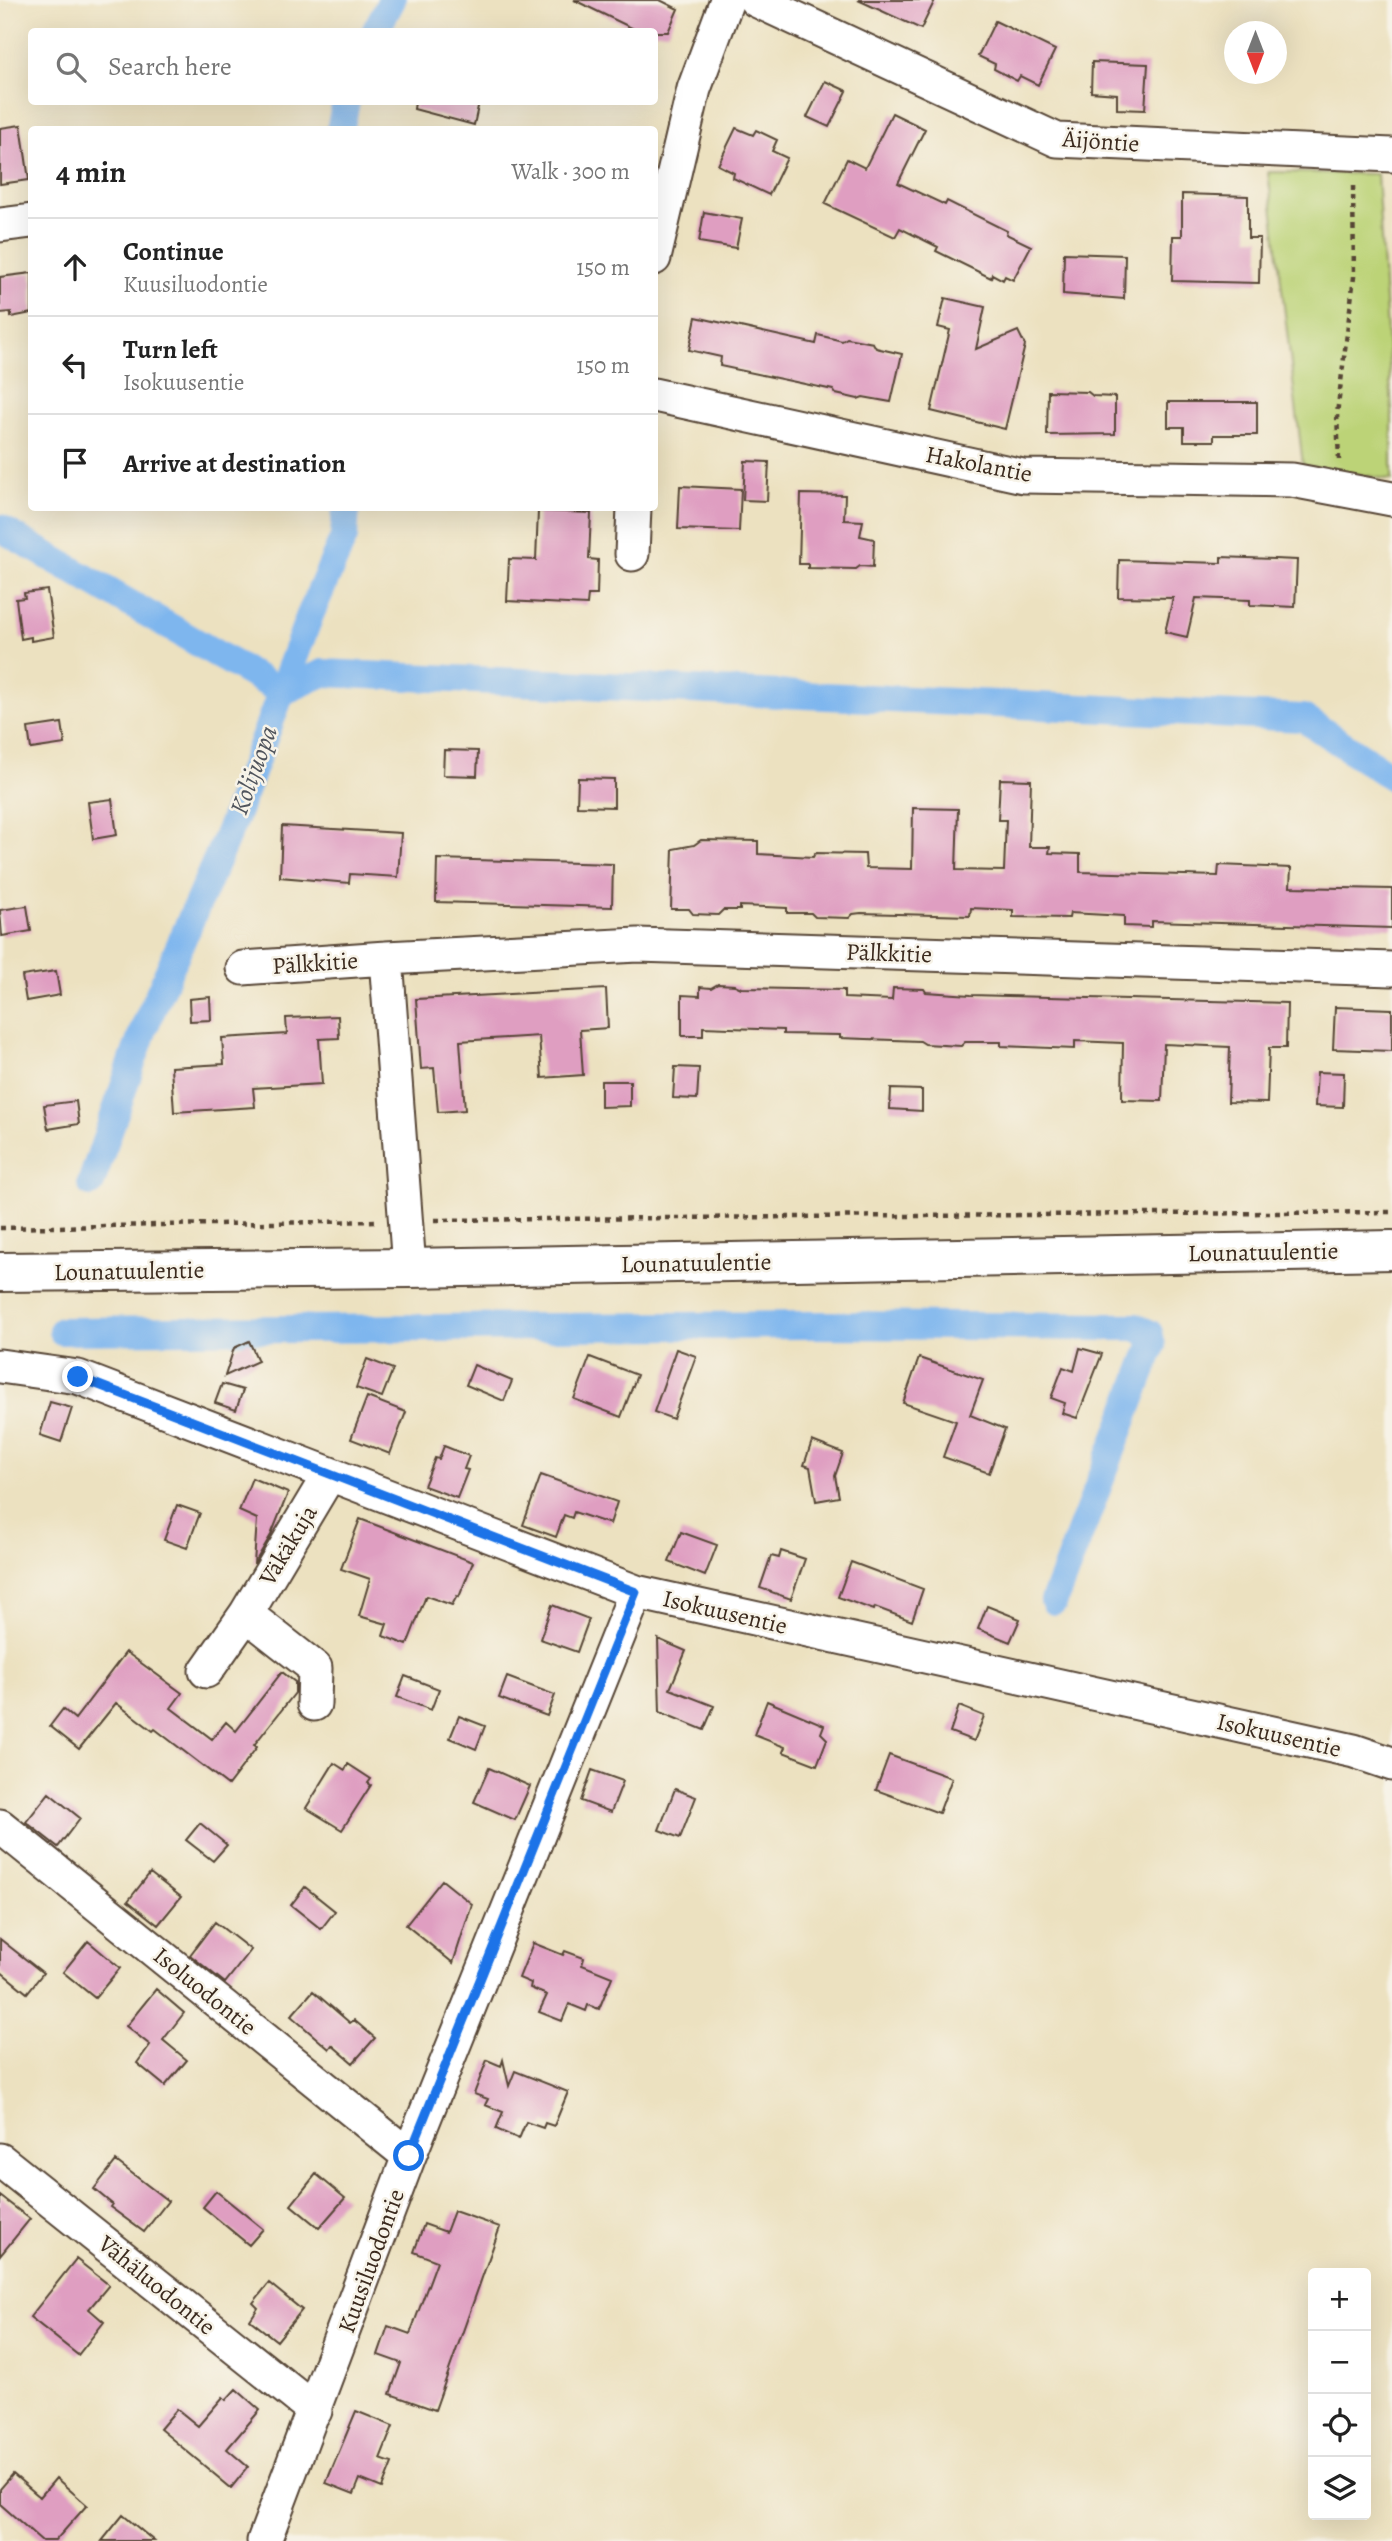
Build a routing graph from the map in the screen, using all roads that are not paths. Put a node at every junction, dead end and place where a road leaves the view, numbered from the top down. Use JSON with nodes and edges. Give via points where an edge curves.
{"nodes":[{"id":1,"x":727,"y":0,"type":"edge"},
{"id":2,"x":756,"y":0,"type":"edge"},
{"id":3,"x":1392,"y":155,"type":"edge"},
{"id":4,"x":28,"y":222,"type":"edge"},
{"id":5,"x":0,"y":225,"type":"edge"},
{"id":6,"x":658,"y":241,"type":"edge"},
{"id":7,"x":658,"y":396,"type":"edge"},
{"id":8,"x":1392,"y":499,"type":"edge"},
{"id":9,"x":634,"y":511,"type":"edge"},
{"id":10,"x":632,"y":554,"type":"dead end"},
{"id":11,"x":386,"y":958,"type":"junction"},
{"id":12,"x":243,"y":968,"type":"dead end"},
{"id":13,"x":1392,"y":969,"type":"edge"},
{"id":14,"x":1392,"y":1250,"type":"edge"},
{"id":15,"x":409,"y":1268,"type":"junction"},
{"id":16,"x":0,"y":1272,"type":"edge"},
{"id":17,"x":0,"y":1366,"type":"edge"},
{"id":18,"x":330,"y":1475,"type":"junction"},
{"id":19,"x":636,"y":1592,"type":"junction"},
{"id":20,"x":246,"y":1614,"type":"junction"},
{"id":21,"x":206,"y":1671,"type":"dead end"},
{"id":22,"x":314,"y":1704,"type":"dead end"},
{"id":23,"x":1392,"y":1765,"type":"edge"},
{"id":24,"x":0,"y":1826,"type":"edge"},
{"id":25,"x":409,"y":2156,"type":"junction"},
{"id":26,"x":0,"y":2160,"type":"edge"},
{"id":27,"x":315,"y":2411,"type":"junction"},
{"id":28,"x":264,"y":2541,"type":"edge"}],
"edges":[{"from":1,"to":6,"type":"street","via":[[694,89]]},
{"from":2,"to":3,"type":"street","name":"Äijöntie","via":[[1057,141]]},
{"from":4,"to":5,"type":"street"},
{"from":7,"to":8,"type":"street","name":"Hakolantie","via":[[1023,476],[1292,480]]},
{"from":9,"to":10,"type":"street"},
{"from":11,"to":12,"type":"street","name":"Pälkkitie"},
{"from":11,"to":13,"type":"street","name":"Pälkkitie","via":[[638,945]]},
{"from":11,"to":15,"type":"street","name":"Pälkkitie"},
{"from":14,"to":15,"type":"street","name":"Lounatuulentie"},
{"from":15,"to":16,"type":"street","name":"Lounatuulentie"},
{"from":17,"to":18,"type":"street","name":"Isokuusentie","via":[[78,1377]]},
{"from":18,"to":19,"type":"street","name":"Isokuusentie"},
{"from":18,"to":20,"type":"street","name":"Väkäkuja"},
{"from":19,"to":23,"type":"street","name":"Isokuusentie","via":[[1354,1751]]},
{"from":19,"to":25,"type":"street","name":"Kuusiluodontie"},
{"from":20,"to":21,"type":"street","name":"Väkäkuja"},
{"from":20,"to":22,"type":"street","name":"Väkäkuja","via":[[316,1668]]},
{"from":24,"to":25,"type":"street","name":"Isoluodontie"},
{"from":25,"to":27,"type":"street","name":"Kuusiluodontie"},
{"from":26,"to":27,"type":"street","name":"Vähäluodontie"},
{"from":27,"to":28,"type":"street","name":"Kuusiluodontie"}]}
